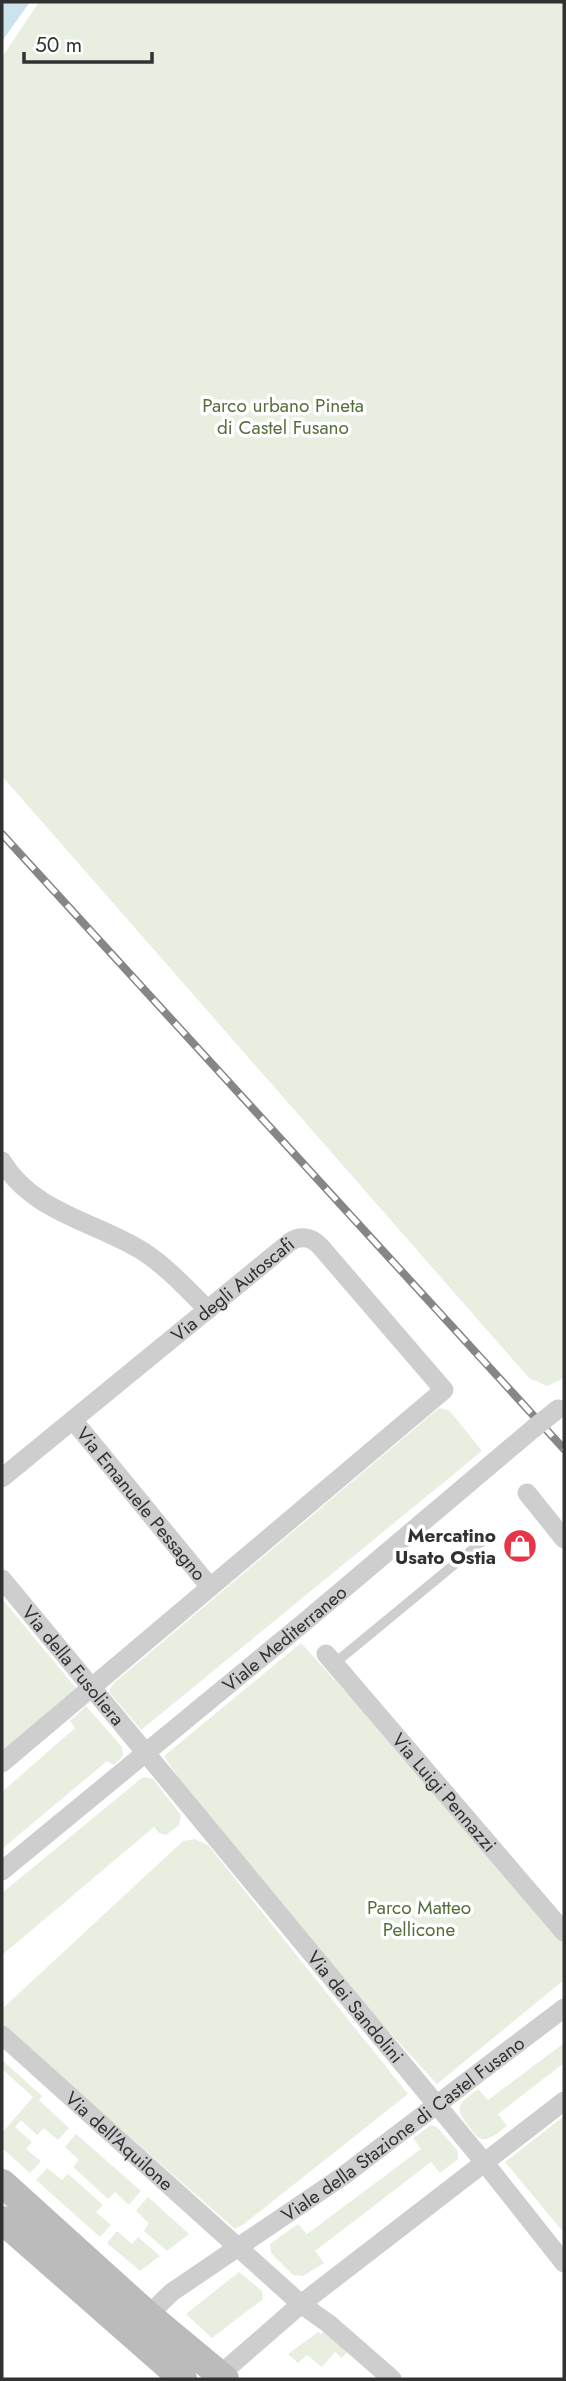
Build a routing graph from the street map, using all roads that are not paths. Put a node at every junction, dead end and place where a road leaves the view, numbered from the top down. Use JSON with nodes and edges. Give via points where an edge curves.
{"nodes":[{"id":1,"x":4,"y":1167,"type":"edge"},
{"id":2,"x":208,"y":1310,"type":"junction"},
{"id":3,"x":561,"y":1406,"type":"edge"},
{"id":4,"x":73,"y":1420,"type":"junction"},
{"id":5,"x":2,"y":1478,"type":"edge"},
{"id":6,"x":527,"y":1493,"type":"dead end"},
{"id":7,"x":564,"y":1539,"type":"edge"},
{"id":8,"x":484,"y":1540,"type":"dead end"},
{"id":9,"x":2,"y":1579,"type":"edge"},
{"id":10,"x":210,"y":1587,"type":"junction"},
{"id":11,"x":330,"y":1658,"type":"joint"},
{"id":12,"x":91,"y":1688,"type":"junction"},
{"id":13,"x":145,"y":1752,"type":"junction"},
{"id":14,"x":2,"y":1763,"type":"edge"},
{"id":15,"x":2,"y":1871,"type":"edge"},
{"id":16,"x":564,"y":1932,"type":"edge"},
{"id":17,"x":564,"y":2008,"type":"edge"},
{"id":18,"x":2,"y":2035,"type":"edge"},
{"id":19,"x":564,"y":2101,"type":"edge"},
{"id":20,"x":437,"y":2105,"type":"junction"},
{"id":21,"x":484,"y":2162,"type":"junction"},
{"id":22,"x":2,"y":2183,"type":"edge"},
{"id":23,"x":2,"y":2220,"type":"edge"},
{"id":24,"x":238,"y":2246,"type":"junction"},
{"id":25,"x":564,"y":2263,"type":"edge"},
{"id":26,"x":301,"y":2304,"type":"junction"},
{"id":27,"x":139,"y":2323,"type":"junction"},
{"id":28,"x":220,"y":2378,"type":"edge"},
{"id":29,"x":183,"y":2379,"type":"edge"},
{"id":30,"x":392,"y":2379,"type":"edge"}],
"edges":[{"from":1,"to":2,"type":"street","via":[[60,1212],[144,1252]]},
{"from":2,"to":4,"type":"street","name":"Via degli Autoscafi"},
{"from":2,"to":10,"type":"street","name":"Via degli Autoscafi","via":[[294,1240],[310,1239],[444,1390]]},
{"from":3,"to":13,"type":"street","name":"Viale Mediterraneo","bridge":true},
{"from":4,"to":5,"type":"street","name":"Via degli Autoscafi"},
{"from":4,"to":10,"type":"street","name":"Via Emanuele Pessagno"},
{"from":6,"to":7,"type":"street"},
{"from":8,"to":11,"type":"lane"},
{"from":9,"to":12,"type":"street","name":"Via della Fusoliera"},
{"from":10,"to":12,"type":"street"},
{"from":11,"to":16,"type":"street","name":"Via Luigi Pennazzi"},
{"from":12,"to":13,"type":"street","name":"Via della Fusoliera"},
{"from":12,"to":14,"type":"street"},
{"from":13,"to":15,"type":"street","name":"Viale Mediterraneo"},
{"from":13,"to":20,"type":"street","name":"Via dei Sandolini"},
{"from":17,"to":20,"type":"street","name":"Viale della Stazione di Castel Fusano"},
{"from":18,"to":24,"type":"street","name":"Via dell'Aquilone"},
{"from":19,"to":21,"type":"street"},
{"from":20,"to":21,"type":"street","name":"Via dei Sandolini"},
{"from":20,"to":24,"type":"street","name":"Viale della Stazione di Castel Fusano","via":[[343,2176]]},
{"from":21,"to":25,"type":"street","name":"Via dei Sandolini"},
{"from":21,"to":26,"type":"street"},
{"from":22,"to":27,"type":"main road"},
{"from":23,"to":27,"type":"main road"},
{"from":24,"to":26,"type":"street","name":"Via dell'Aquilone"},
{"from":24,"to":27,"type":"street","name":"Viale della Stazione di Castel Fusano","via":[[172,2292]]},
{"from":26,"to":28,"type":"street"},
{"from":26,"to":30,"type":"street"},
{"from":27,"to":28,"type":"main road"},
{"from":27,"to":29,"type":"main road"}]}
